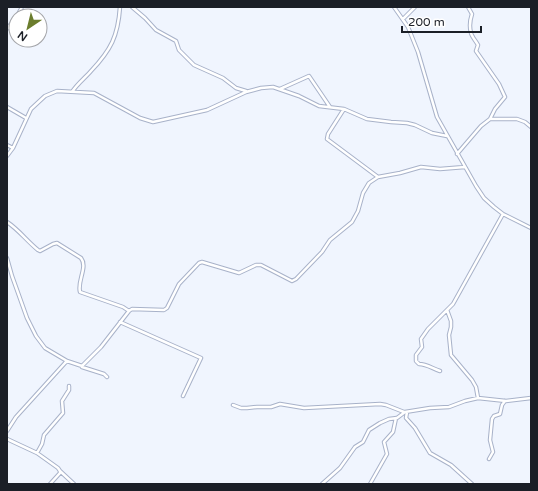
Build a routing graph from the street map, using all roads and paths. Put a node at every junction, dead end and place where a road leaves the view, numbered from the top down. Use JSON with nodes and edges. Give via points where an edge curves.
{"nodes":[{"id":1,"x":120,"y":7,"type":"edge"},
{"id":2,"x":132,"y":7,"type":"edge"},
{"id":3,"x":394,"y":7,"type":"edge"},
{"id":4,"x":415,"y":7,"type":"edge"},
{"id":5,"x":468,"y":7,"type":"edge"},
{"id":6,"x":403,"y":19,"type":"junction"},
{"id":7,"x":280,"y":90,"type":"junction"},
{"id":8,"x":72,"y":92,"type":"junction"},
{"id":9,"x":246,"y":92,"type":"junction"},
{"id":10,"x":7,"y":107,"type":"edge"},
{"id":11,"x":330,"y":107,"type":"junction"},
{"id":12,"x":344,"y":109,"type":"junction"},
{"id":13,"x":26,"y":118,"type":"junction"},
{"id":14,"x":490,"y":119,"type":"junction"},
{"id":15,"x":531,"y":127,"type":"edge"},
{"id":16,"x":447,"y":136,"type":"junction"},
{"id":17,"x":7,"y":145,"type":"edge"},
{"id":18,"x":13,"y":148,"type":"junction"},
{"id":19,"x":457,"y":154,"type":"junction"},
{"id":20,"x":7,"y":156,"type":"edge"},
{"id":21,"x":465,"y":167,"type":"junction"},
{"id":22,"x":378,"y":177,"type":"junction"},
{"id":23,"x":504,"y":214,"type":"junction"},
{"id":24,"x":7,"y":222,"type":"edge"},
{"id":25,"x":531,"y":228,"type":"edge"},
{"id":26,"x":7,"y":258,"type":"edge"},
{"id":27,"x":447,"y":310,"type":"junction"},
{"id":28,"x":129,"y":311,"type":"junction"},
{"id":29,"x":120,"y":322,"type":"junction"},
{"id":30,"x":68,"y":361,"type":"junction"},
{"id":31,"x":82,"y":366,"type":"junction"},
{"id":32,"x":440,"y":371,"type":"dead end"},
{"id":33,"x":107,"y":377,"type":"dead end"},
{"id":34,"x":69,"y":386,"type":"dead end"},
{"id":35,"x":183,"y":396,"type":"dead end"},
{"id":36,"x":478,"y":398,"type":"junction"},
{"id":37,"x":531,"y":398,"type":"edge"},
{"id":38,"x":506,"y":401,"type":"junction"},
{"id":39,"x":233,"y":405,"type":"dead end"},
{"id":40,"x":406,"y":412,"type":"junction"},
{"id":41,"x":397,"y":418,"type":"junction"},
{"id":42,"x":7,"y":431,"type":"edge"},
{"id":43,"x":7,"y":439,"type":"edge"},
{"id":44,"x":37,"y":453,"type":"junction"},
{"id":45,"x":490,"y":460,"type":"dead end"},
{"id":46,"x":60,"y":471,"type":"junction"},
{"id":47,"x":50,"y":484,"type":"edge"},
{"id":48,"x":74,"y":484,"type":"edge"},
{"id":49,"x":322,"y":484,"type":"edge"},
{"id":50,"x":370,"y":484,"type":"edge"},
{"id":51,"x":472,"y":484,"type":"edge"}],
"edges":[{"from":1,"to":8,"type":"street","via":[[119,23],[112,45],[102,60]]},
{"from":2,"to":9,"type":"street","via":[[156,30],[176,42],[179,50],[194,65]]},
{"from":3,"to":6,"type":"street"},
{"from":4,"to":6,"type":"street"},
{"from":5,"to":14,"type":"street","via":[[472,14],[469,21],[470,33],[478,45],[476,51],[506,96]]},
{"from":6,"to":16,"type":"street","via":[[418,52],[437,117]]},
{"from":7,"to":9,"type":"street","via":[[266,88]]},
{"from":7,"to":11,"type":"street","via":[[319,106]]},
{"from":7,"to":11,"type":"street","via":[[309,76]]},
{"from":8,"to":9,"type":"street","via":[[98,94],[140,118],[153,122],[207,110]]},
{"from":8,"to":13,"type":"street","via":[[56,91],[48,94],[35,105]]},
{"from":10,"to":13,"type":"street"},
{"from":11,"to":12,"type":"street"},
{"from":12,"to":16,"type":"street","via":[[368,119],[406,123]]},
{"from":12,"to":22,"type":"street","via":[[327,139]]},
{"from":13,"to":18,"type":"street"},
{"from":14,"to":15,"type":"street","via":[[517,119]]},
{"from":14,"to":19,"type":"street"},
{"from":16,"to":19,"type":"street"},
{"from":17,"to":18,"type":"street"},
{"from":18,"to":20,"type":"street"},
{"from":19,"to":21,"type":"street"},
{"from":21,"to":22,"type":"street","via":[[422,167]]},
{"from":21,"to":23,"type":"street","via":[[484,198]]},
{"from":22,"to":28,"type":"street","via":[[369,183],[363,193],[352,222],[330,240],[296,279],[292,281],[262,265],[239,273],[202,262],[179,284],[167,308]]},
{"from":23,"to":25,"type":"street"},
{"from":23,"to":27,"type":"street","via":[[463,289]]},
{"from":24,"to":28,"type":"street","via":[[40,251],[58,243],[81,258],[84,265],[80,292]]},
{"from":26,"to":30,"type":"street","via":[[31,327],[39,341],[45,348]]},
{"from":27,"to":32,"type":"street","via":[[421,338],[422,347],[416,358],[419,364]]},
{"from":27,"to":36,"type":"street","via":[[451,321],[451,355],[472,380]]},
{"from":28,"to":29,"type":"street"},
{"from":29,"to":31,"type":"street"},
{"from":29,"to":35,"type":"street","via":[[201,358]]},
{"from":30,"to":31,"type":"street"},
{"from":30,"to":42,"type":"street","via":[[16,417]]},
{"from":31,"to":33,"type":"street"},
{"from":34,"to":44,"type":"street","via":[[62,401],[62,413],[44,435]]},
{"from":36,"to":38,"type":"street"},
{"from":36,"to":40,"type":"street","via":[[449,407]]},
{"from":37,"to":38,"type":"street"},
{"from":38,"to":45,"type":"street","via":[[500,414],[492,419],[490,440],[493,452]]},
{"from":39,"to":40,"type":"street","via":[[246,408],[280,404],[304,408],[380,404]]},
{"from":40,"to":41,"type":"street"},
{"from":40,"to":51,"type":"street","via":[[406,418],[415,428],[427,450],[451,465]]},
{"from":41,"to":49,"type":"street","via":[[384,421],[369,430],[363,442],[355,447],[340,468]]},
{"from":41,"to":50,"type":"street","via":[[391,435],[384,442],[387,454]]},
{"from":43,"to":44,"type":"street"},
{"from":44,"to":46,"type":"street"},
{"from":46,"to":47,"type":"street"},
{"from":46,"to":48,"type":"street"}]}
